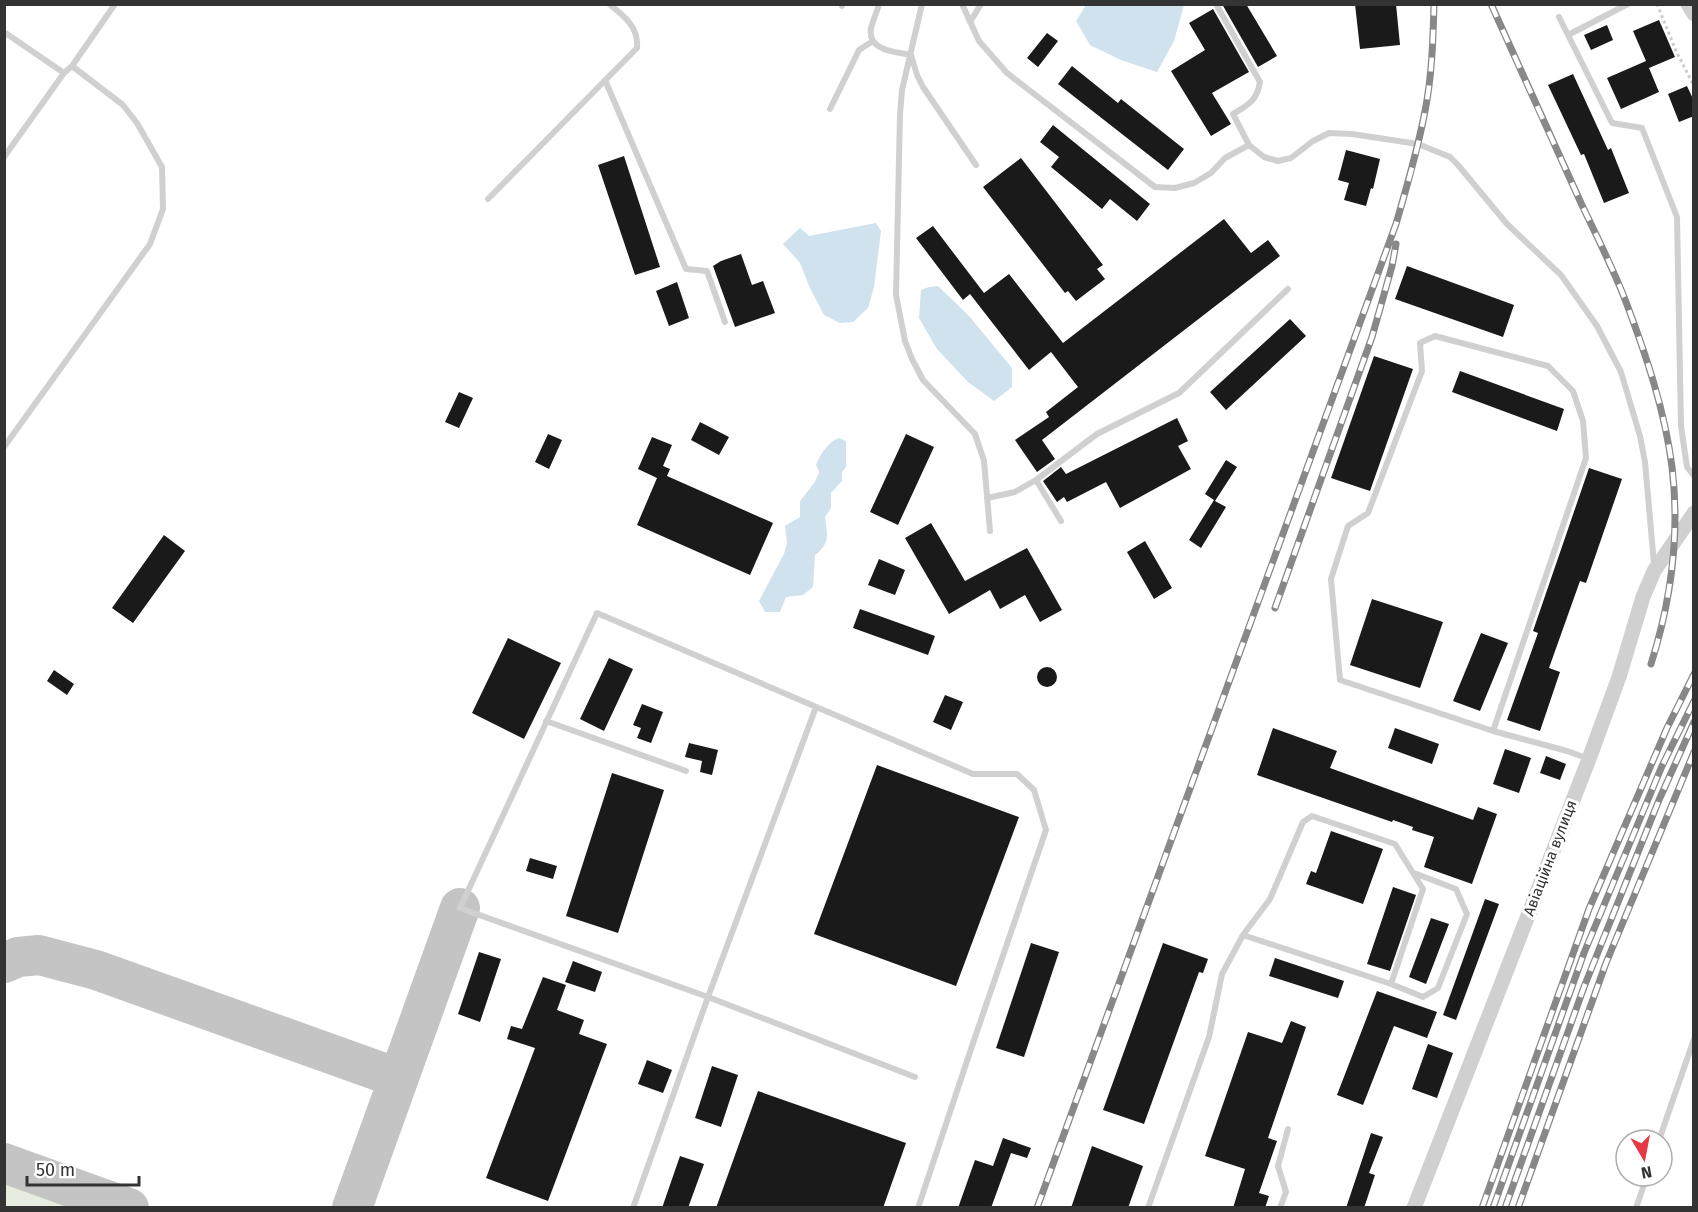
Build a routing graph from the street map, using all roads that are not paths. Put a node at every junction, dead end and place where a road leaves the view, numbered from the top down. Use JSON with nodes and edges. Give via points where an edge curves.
{"nodes":[{"id":1,"x":115,"y":4,"type":"edge"},
{"id":2,"x":609,"y":4,"type":"edge"},
{"id":3,"x":879,"y":4,"type":"edge"},
{"id":4,"x":922,"y":4,"type":"edge"},
{"id":5,"x":962,"y":4,"type":"edge"},
{"id":6,"x":981,"y":4,"type":"edge"},
{"id":7,"x":1216,"y":4,"type":"edge"},
{"id":8,"x":1688,"y":4,"type":"edge"},
{"id":9,"x":1626,"y":5,"type":"edge"},
{"id":10,"x":1694,"y":14,"type":"edge"},
{"id":11,"x":1559,"y":17,"type":"dead end"},
{"id":12,"x":970,"y":22,"type":"junction"},
{"id":13,"x":4,"y":32,"type":"edge"},
{"id":14,"x":1568,"y":35,"type":"junction"},
{"id":15,"x":873,"y":41,"type":"junction"},
{"id":16,"x":911,"y":55,"type":"junction"},
{"id":17,"x":72,"y":66,"type":"junction"},
{"id":18,"x":64,"y":73,"type":"junction"},
{"id":19,"x":605,"y":80,"type":"junction"},
{"id":20,"x":830,"y":109,"type":"dead end"},
{"id":21,"x":1249,"y":145,"type":"junction"},
{"id":22,"x":4,"y":157,"type":"edge"},
{"id":23,"x":976,"y":165,"type":"dead end"},
{"id":24,"x":488,"y":199,"type":"dead end"},
{"id":25,"x":1288,"y":289,"type":"dead end"},
{"id":26,"x":725,"y":322,"type":"dead end"},
{"id":27,"x":4,"y":447,"type":"edge"},
{"id":28,"x":1694,"y":476,"type":"edge"},
{"id":29,"x":1036,"y":480,"type":"junction"},
{"id":30,"x":987,"y":498,"type":"junction"},
{"id":31,"x":1694,"y":513,"type":"edge"},
{"id":32,"x":1061,"y":521,"type":"dead end"},
{"id":33,"x":990,"y":531,"type":"dead end"},
{"id":34,"x":1654,"y":571,"type":"junction"},
{"id":35,"x":816,"y":707,"type":"junction"},
{"id":36,"x":546,"y":722,"type":"junction"},
{"id":37,"x":1493,"y":730,"type":"junction"},
{"id":38,"x":1589,"y":759,"type":"junction"},
{"id":39,"x":686,"y":771,"type":"dead end"},
{"id":40,"x":1413,"y":873,"type":"junction"},
{"id":41,"x":1243,"y":935,"type":"junction"},
{"id":42,"x":1391,"y":984,"type":"junction"},
{"id":43,"x":708,"y":998,"type":"junction"},
{"id":44,"x":1694,"y":1039,"type":"edge"},
{"id":45,"x":915,"y":1077,"type":"dead end"},
{"id":46,"x":1663,"y":1128,"type":"edge"},
{"id":47,"x":1288,"y":1129,"type":"dead end"},
{"id":48,"x":1643,"y":1188,"type":"edge"},
{"id":49,"x":633,"y":1208,"type":"edge"},
{"id":50,"x":918,"y":1208,"type":"edge"},
{"id":51,"x":1148,"y":1208,"type":"edge"},
{"id":52,"x":1280,"y":1208,"type":"edge"},
{"id":53,"x":1414,"y":1208,"type":"edge"},
{"id":54,"x":1636,"y":1208,"type":"edge"}],
"edges":[{"from":1,"to":17,"type":"lane"},
{"from":2,"to":19,"type":"lane","via":[[629,20],[638,41],[637,48]]},
{"from":3,"to":15,"type":"lane","via":[[871,30]]},
{"from":4,"to":16,"type":"lane"},
{"from":5,"to":12,"type":"lane"},
{"from":6,"to":12,"type":"lane"},
{"from":7,"to":21,"type":"lane","via":[[1260,82],[1251,103],[1233,114]]},
{"from":8,"to":10,"type":"street"},
{"from":9,"to":14,"type":"lane"},
{"from":11,"to":14,"type":"lane"},
{"from":12,"to":21,"type":"lane","via":[[979,41],[1007,73],[1155,187],[1175,188],[1194,183]]},
{"from":13,"to":18,"type":"lane"},
{"from":14,"to":28,"type":"lane","via":[[1612,123],[1642,128],[1677,217],[1681,426],[1687,467]]},
{"from":15,"to":16,"type":"lane","via":[[881,49]]},
{"from":15,"to":20,"type":"lane","via":[[859,50]]},
{"from":16,"to":23,"type":"lane","via":[[923,87]]},
{"from":16,"to":30,"type":"lane","via":[[900,114],[896,295],[905,341],[923,380],[975,434],[984,460]]},
{"from":17,"to":18,"type":"lane"},
{"from":17,"to":27,"type":"lane","via":[[123,105],[137,123],[162,166],[163,208],[150,244]]},
{"from":18,"to":22,"type":"lane"},
{"from":19,"to":24,"type":"lane"},
{"from":19,"to":26,"type":"lane","via":[[686,269],[706,271]]},
{"from":21,"to":34,"type":"lane","via":[[1264,158],[1278,161],[1291,158],[1329,133],[1352,134],[1418,144],[1450,157],[1458,165],[1507,224],[1561,275],[1597,326],[1621,372],[1645,462]]},
{"from":25,"to":29,"type":"lane","via":[[1179,393],[1097,434]]},
{"from":29,"to":30,"type":"lane","via":[[1015,492]]},
{"from":29,"to":32,"type":"lane"},
{"from":30,"to":33,"type":"lane"},
{"from":31,"to":34,"type":"street","name":"Авіаційна вулиця"},
{"from":34,"to":38,"type":"street","name":"Авіаційна вулиця"},
{"from":35,"to":36,"type":"lane","via":[[597,613]]},
{"from":35,"to":43,"type":"lane"},
{"from":35,"to":50,"type":"lane","via":[[973,774],[1017,774],[1034,790],[1046,830]]},
{"from":36,"to":39,"type":"lane"},
{"from":36,"to":43,"type":"lane","via":[[460,908]]},
{"from":37,"to":37,"type":"lane","via":[[1340,680],[1331,579],[1348,526],[1368,513],[1422,371],[1420,344],[1435,336],[1548,366],[1573,391],[1583,421],[1586,458]]},
{"from":37,"to":38,"type":"lane"},
{"from":38,"to":53,"type":"street","name":"Авіаційна вулиця"},
{"from":40,"to":41,"type":"lane","via":[[1395,844],[1312,816],[1303,822],[1270,899]]},
{"from":40,"to":42,"type":"lane","via":[[1423,889]]},
{"from":40,"to":42,"type":"lane","via":[[1456,889],[1467,914],[1438,988],[1423,997]]},
{"from":41,"to":42,"type":"lane"},
{"from":41,"to":51,"type":"lane","via":[[1222,974],[1209,1037]]},
{"from":43,"to":45,"type":"lane"},
{"from":43,"to":49,"type":"lane"},
{"from":44,"to":46,"type":"lane"},
{"from":47,"to":52,"type":"lane","via":[[1278,1166],[1286,1192]]},
{"from":48,"to":54,"type":"lane"}]}
